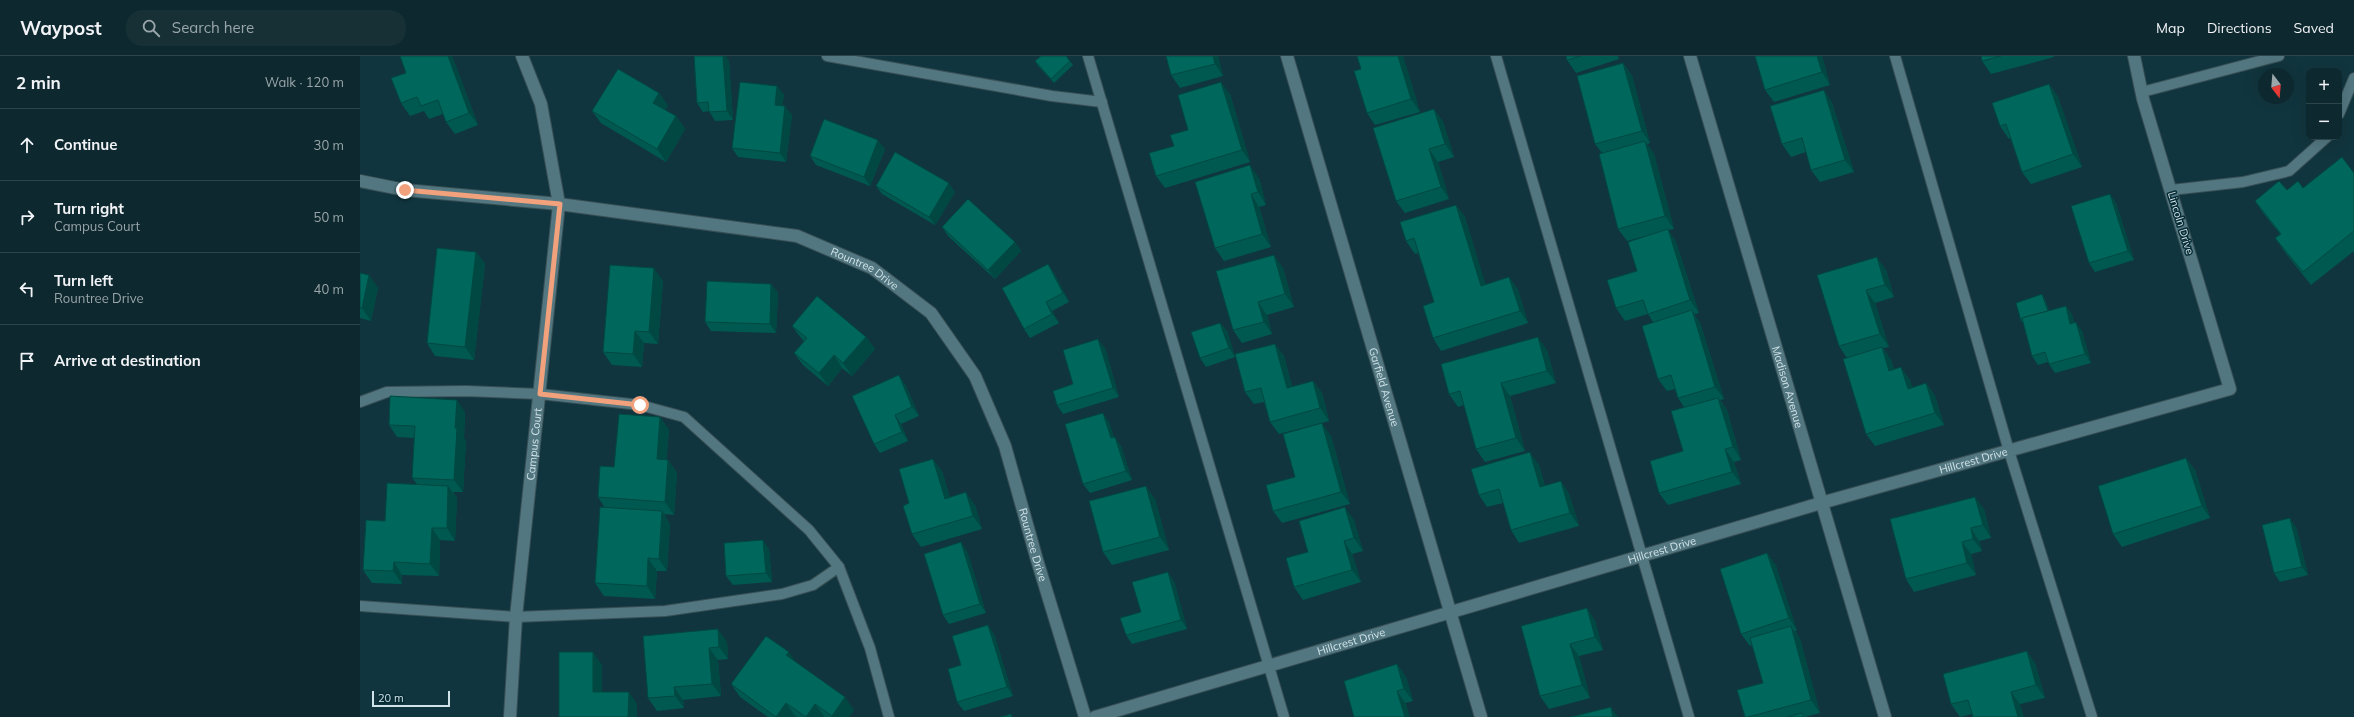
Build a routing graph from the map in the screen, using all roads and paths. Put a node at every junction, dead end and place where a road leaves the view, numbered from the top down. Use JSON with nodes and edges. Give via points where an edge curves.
{"nodes":[{"id":1,"x":522,"y":56,"type":"edge"},
{"id":2,"x":827,"y":56,"type":"edge"},
{"id":3,"x":1088,"y":56,"type":"edge"},
{"id":4,"x":1287,"y":56,"type":"edge"},
{"id":5,"x":1496,"y":56,"type":"edge"},
{"id":6,"x":1690,"y":56,"type":"edge"},
{"id":7,"x":1895,"y":56,"type":"edge"},
{"id":8,"x":2134,"y":56,"type":"edge"},
{"id":9,"x":2279,"y":56,"type":"edge"},
{"id":10,"x":2354,"y":78,"type":"edge"},
{"id":11,"x":2142,"y":92,"type":"junction"},
{"id":12,"x":1102,"y":102,"type":"junction"},
{"id":13,"x":2342,"y":107,"type":"edge"},
{"id":14,"x":2325,"y":140,"type":"edge"},
{"id":15,"x":360,"y":181,"type":"edge"},
{"id":16,"x":2171,"y":190,"type":"junction"},
{"id":17,"x":560,"y":204,"type":"junction"},
{"id":18,"x":2230,"y":389,"type":"joint"},
{"id":19,"x":540,"y":394,"type":"junction"},
{"id":20,"x":360,"y":402,"type":"edge"},
{"id":21,"x":2009,"y":451,"type":"junction"},
{"id":22,"x":1821,"y":504,"type":"junction"},
{"id":23,"x":1643,"y":557,"type":"junction"},
{"id":24,"x":839,"y":566,"type":"junction"},
{"id":25,"x":360,"y":606,"type":"edge"},
{"id":26,"x":1452,"y":614,"type":"junction"},
{"id":27,"x":516,"y":617,"type":"junction"},
{"id":28,"x":1269,"y":667,"type":"junction"},
{"id":29,"x":510,"y":717,"type":"edge"},
{"id":30,"x":889,"y":717,"type":"edge"},
{"id":31,"x":1085,"y":717,"type":"edge"},
{"id":32,"x":1095,"y":717,"type":"edge"},
{"id":33,"x":1284,"y":717,"type":"edge"},
{"id":34,"x":1481,"y":717,"type":"edge"},
{"id":35,"x":1689,"y":717,"type":"edge"},
{"id":36,"x":1885,"y":717,"type":"edge"},
{"id":37,"x":2092,"y":717,"type":"edge"}],
"edges":[{"from":1,"to":17,"type":"street","name":"Campus Court","via":[[540,104]]},
{"from":2,"to":12,"type":"lane","via":[[1052,96]]},
{"from":3,"to":12,"type":"lane"},
{"from":4,"to":26,"type":"street","name":"Garfield Avenue"},
{"from":5,"to":23,"type":"lane"},
{"from":6,"to":22,"type":"street","name":"Madison Avenue"},
{"from":7,"to":21,"type":"lane"},
{"from":8,"to":11,"type":"street","name":"Lincoln Drive"},
{"from":9,"to":11,"type":"lane"},
{"from":10,"to":13,"type":"lane"},
{"from":11,"to":16,"type":"street","name":"Lincoln Drive"},
{"from":12,"to":28,"type":"lane"},
{"from":14,"to":16,"type":"lane","via":[[2289,171],[2244,182]]},
{"from":15,"to":17,"type":"street","name":"Rountree Drive","via":[[405,190]]},
{"from":16,"to":18,"type":"street","name":"Lincoln Drive"},
{"from":17,"to":19,"type":"street","name":"Campus Court"},
{"from":17,"to":31,"type":"street","name":"Rountree Drive","via":[[797,236],[872,268],[931,313],[975,376],[1006,446],[1037,560]]},
{"from":18,"to":21,"type":"street","name":"Hillcrest Drive"},
{"from":19,"to":20,"type":"lane","via":[[466,391],[387,392]]},
{"from":19,"to":24,"type":"lane","via":[[640,405],[684,417],[809,530]]},
{"from":19,"to":27,"type":"street","name":"Campus Court"},
{"from":21,"to":22,"type":"street","name":"Hillcrest Drive"},
{"from":21,"to":37,"type":"lane"},
{"from":22,"to":23,"type":"street","name":"Hillcrest Drive"},
{"from":22,"to":36,"type":"street","name":"Madison Avenue"},
{"from":23,"to":26,"type":"street","name":"Hillcrest Drive"},
{"from":23,"to":35,"type":"lane"},
{"from":24,"to":27,"type":"lane","via":[[813,585],[782,594],[665,612]]},
{"from":24,"to":30,"type":"lane","via":[[870,648]]},
{"from":25,"to":27,"type":"lane"},
{"from":26,"to":28,"type":"street","name":"Hillcrest Drive"},
{"from":26,"to":34,"type":"street","name":"Garfield Avenue"},
{"from":27,"to":29,"type":"street","name":"Campus Court"},
{"from":28,"to":32,"type":"street","name":"Hillcrest Drive"},
{"from":28,"to":33,"type":"lane"}]}
